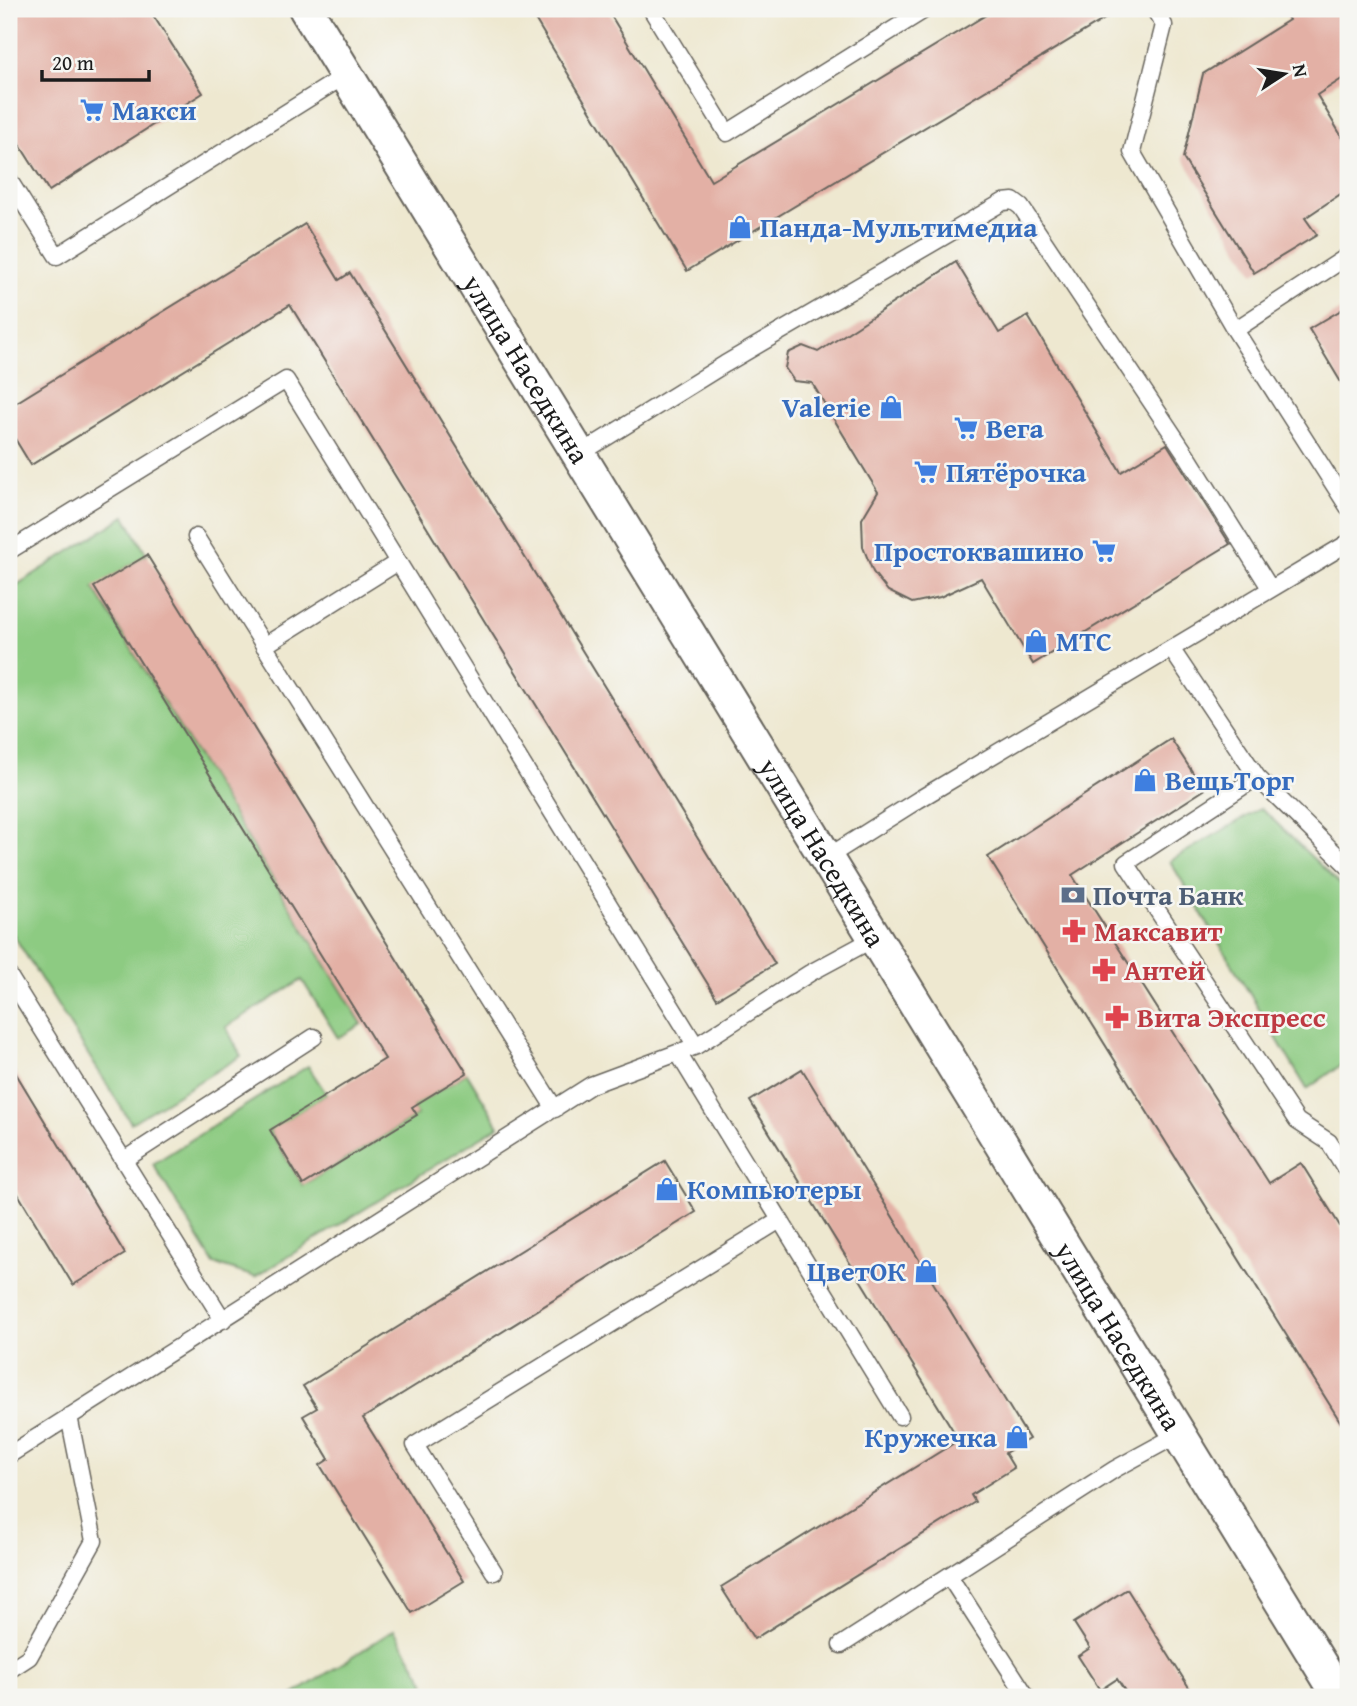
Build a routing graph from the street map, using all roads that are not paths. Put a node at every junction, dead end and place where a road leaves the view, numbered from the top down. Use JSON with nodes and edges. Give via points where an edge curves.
{"nodes":[{"id":1,"x":306,"y":9,"type":"edge"},
{"id":2,"x":651,"y":9,"type":"edge"},
{"id":3,"x":926,"y":9,"type":"edge"},
{"id":4,"x":1154,"y":9,"type":"edge"},
{"id":5,"x":346,"y":75,"type":"junction"},
{"id":6,"x":9,"y":180,"type":"edge"},
{"id":7,"x":1348,"y":256,"type":"edge"},
{"id":8,"x":1235,"y":330,"type":"junction"},
{"id":9,"x":578,"y":454,"type":"junction"},
{"id":10,"x":1348,"y":508,"type":"edge"},
{"id":11,"x":196,"y":537,"type":"dead end"},
{"id":12,"x":1348,"y":543,"type":"edge"},
{"id":13,"x":9,"y":551,"type":"edge"},
{"id":14,"x":398,"y":562,"type":"junction"},
{"id":15,"x":1270,"y":588,"type":"junction"},
{"id":16,"x":264,"y":646,"type":"junction"},
{"id":17,"x":1172,"y":650,"type":"junction"},
{"id":18,"x":1257,"y":777,"type":"junction"},
{"id":19,"x":826,"y":858,"type":"junction"},
{"id":20,"x":1348,"y":866,"type":"edge"},
{"id":21,"x":875,"y":938,"type":"junction"},
{"id":22,"x":9,"y":976,"type":"edge"},
{"id":23,"x":314,"y":1037,"type":"dead end"},
{"id":24,"x":696,"y":1046,"type":"junction"},
{"id":25,"x":678,"y":1053,"type":"junction"},
{"id":26,"x":555,"y":1109,"type":"junction"},
{"id":27,"x":124,"y":1160,"type":"junction"},
{"id":28,"x":1348,"y":1173,"type":"edge"},
{"id":29,"x":780,"y":1220,"type":"junction"},
{"id":30,"x":223,"y":1320,"type":"junction"},
{"id":31,"x":69,"y":1416,"type":"junction"},
{"id":32,"x":900,"y":1416,"type":"dead end"},
{"id":33,"x":1179,"y":1434,"type":"junction"},
{"id":34,"x":9,"y":1455,"type":"edge"},
{"id":35,"x":495,"y":1572,"type":"dead end"},
{"id":36,"x":949,"y":1576,"type":"junction"},
{"id":37,"x":841,"y":1645,"type":"dead end"},
{"id":38,"x":9,"y":1670,"type":"edge"},
{"id":39,"x":1027,"y":1697,"type":"edge"},
{"id":40,"x":1340,"y":1697,"type":"edge"}],
"edges":[{"from":1,"to":5,"type":"street","name":"улица Наседкина"},
{"from":2,"to":3,"type":"lane","via":[[727,133]]},
{"from":4,"to":8,"type":"lane","via":[[1164,25],[1132,152]]},
{"from":5,"to":6,"type":"lane","via":[[57,256]]},
{"from":5,"to":9,"type":"street","name":"улица Наседкина"},
{"from":7,"to":8,"type":"lane"},
{"from":8,"to":10,"type":"lane"},
{"from":9,"to":15,"type":"lane","via":[[1003,202],[1013,201],[1021,206]]},
{"from":9,"to":19,"type":"street","name":"улица Наседкина"},
{"from":11,"to":16,"type":"lane"},
{"from":12,"to":15,"type":"lane"},
{"from":13,"to":14,"type":"lane","via":[[286,380]]},
{"from":14,"to":16,"type":"lane"},
{"from":14,"to":24,"type":"lane"},
{"from":15,"to":17,"type":"lane"},
{"from":16,"to":26,"type":"lane"},
{"from":17,"to":18,"type":"lane"},
{"from":17,"to":19,"type":"lane"},
{"from":18,"to":20,"type":"lane"},
{"from":18,"to":28,"type":"lane","via":[[1126,863],[1297,1121],[1329,1142]]},
{"from":19,"to":21,"type":"street","name":"улица Наседкина"},
{"from":21,"to":24,"type":"lane","via":[[810,973]]},
{"from":21,"to":33,"type":"street","name":"улица Наседкина"},
{"from":22,"to":27,"type":"lane"},
{"from":23,"to":27,"type":"lane"},
{"from":24,"to":25,"type":"lane"},
{"from":25,"to":26,"type":"lane","via":[[591,1085]]},
{"from":25,"to":29,"type":"lane"},
{"from":26,"to":30,"type":"lane"},
{"from":27,"to":30,"type":"lane"},
{"from":29,"to":32,"type":"lane"},
{"from":29,"to":35,"type":"lane","via":[[415,1445]]},
{"from":30,"to":31,"type":"lane"},
{"from":31,"to":34,"type":"lane"},
{"from":31,"to":38,"type":"lane","via":[[94,1541],[29,1657]]},
{"from":33,"to":36,"type":"lane","via":[[1115,1469]]},
{"from":33,"to":40,"type":"street","name":"улица Наседкина"},
{"from":36,"to":37,"type":"lane"},
{"from":36,"to":39,"type":"lane"}]}
